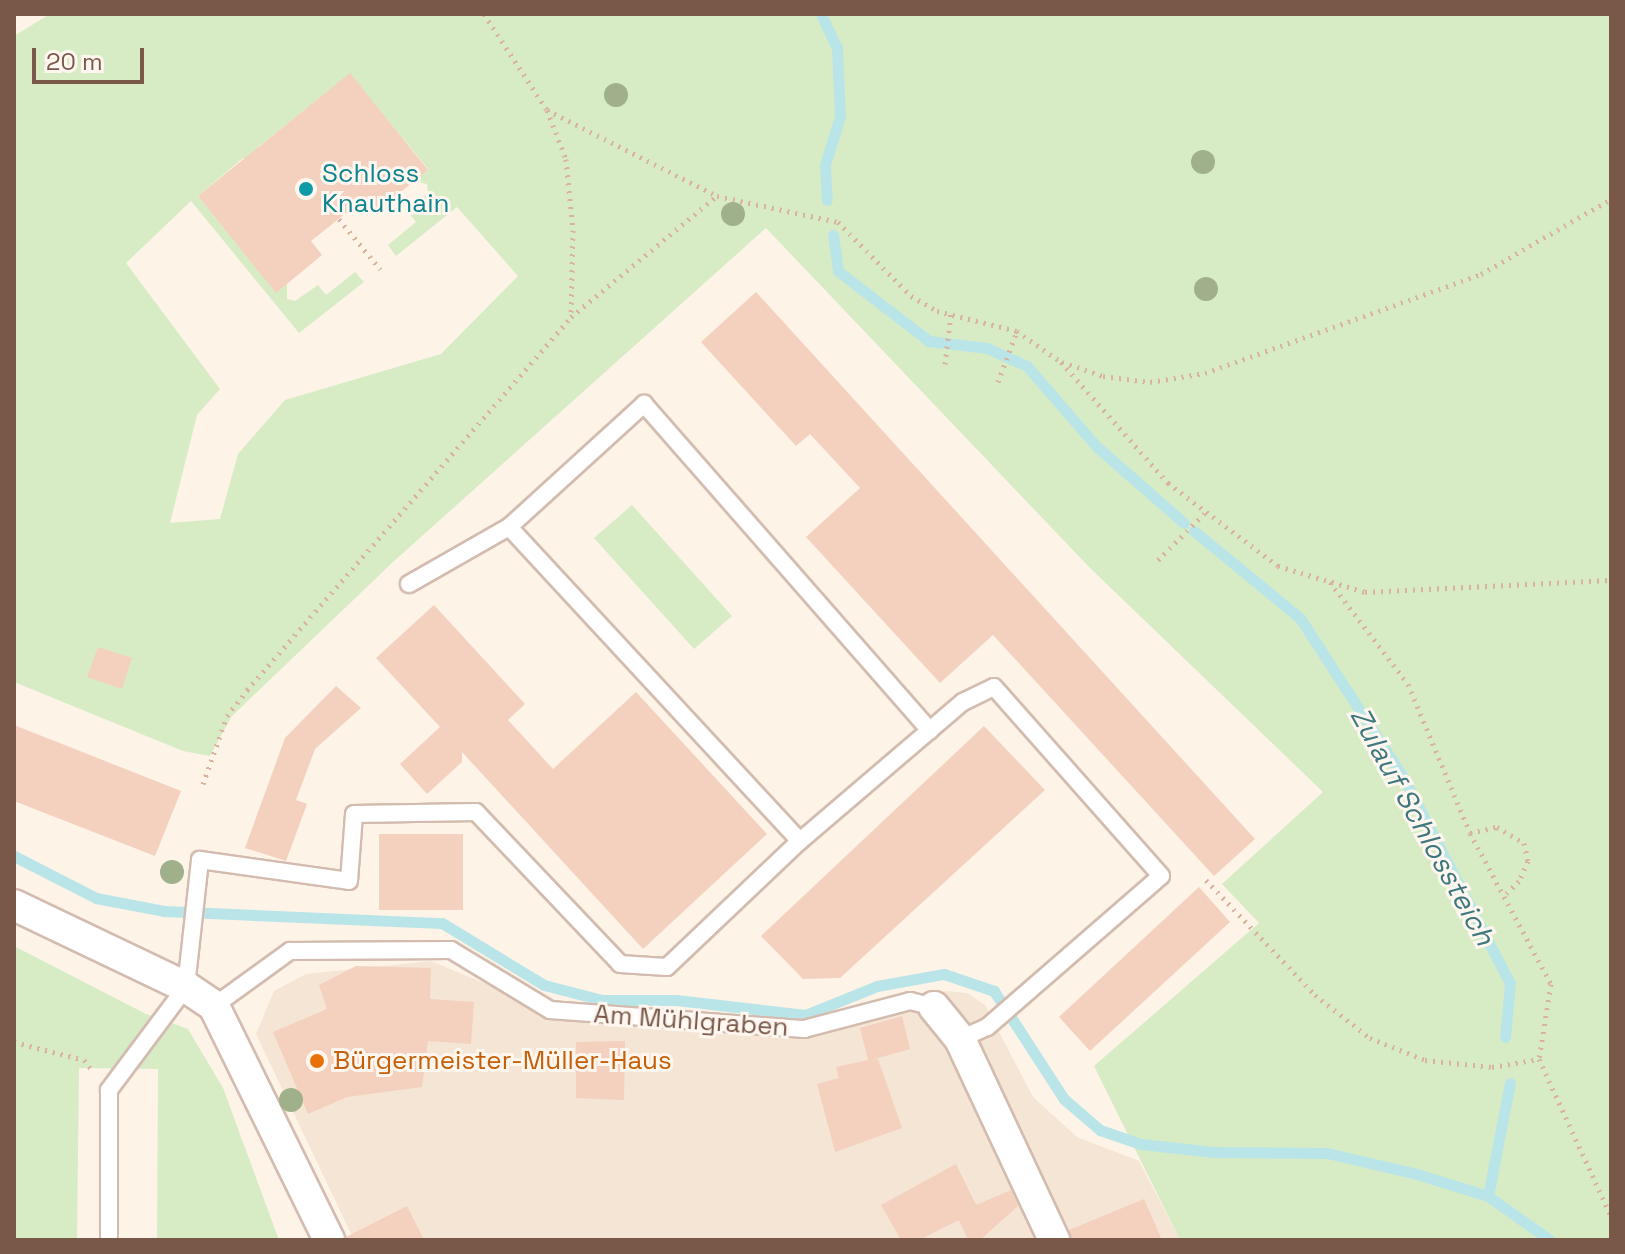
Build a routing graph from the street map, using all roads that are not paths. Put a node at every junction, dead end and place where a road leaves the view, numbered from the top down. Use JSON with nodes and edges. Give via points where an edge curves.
{"nodes":[{"id":1,"x":509,"y":527,"type":"junction"},
{"id":2,"x":409,"y":584,"type":"dead end"},
{"id":3,"x":930,"y":731,"type":"junction"},
{"id":4,"x":800,"y":841,"type":"junction"},
{"id":5,"x":14,"y":905,"type":"edge"},
{"id":6,"x":186,"y":987,"type":"junction"},
{"id":7,"x":214,"y":1006,"type":"junction"},
{"id":8,"x":934,"y":1007,"type":"joint"},
{"id":9,"x":973,"y":1033,"type":"junction"},
{"id":10,"x":109,"y":1240,"type":"edge"},
{"id":11,"x":329,"y":1240,"type":"edge"},
{"id":12,"x":1054,"y":1240,"type":"edge"}],
"edges":[{"from":1,"to":2,"type":"lane"},
{"from":1,"to":3,"type":"lane","via":[[644,404]]},
{"from":1,"to":4,"type":"lane"},
{"from":3,"to":4,"type":"lane"},
{"from":3,"to":9,"type":"lane","via":[[963,702],[994,687],[1161,876]]},
{"from":4,"to":6,"type":"lane","via":[[667,967],[620,964],[476,812],[354,814],[349,881],[200,860]]},
{"from":5,"to":6,"type":"street"},
{"from":6,"to":7,"type":"street"},
{"from":6,"to":10,"type":"lane","via":[[109,1090]]},
{"from":7,"to":8,"type":"lane","name":"Am Mühlgraben","via":[[290,951],[451,950],[550,1010],[804,1029],[910,1001]]},
{"from":7,"to":11,"type":"street"},
{"from":8,"to":9,"type":"street","name":"Am Mühlgraben"},
{"from":9,"to":12,"type":"street","name":"Am Mühlgraben"}]}
